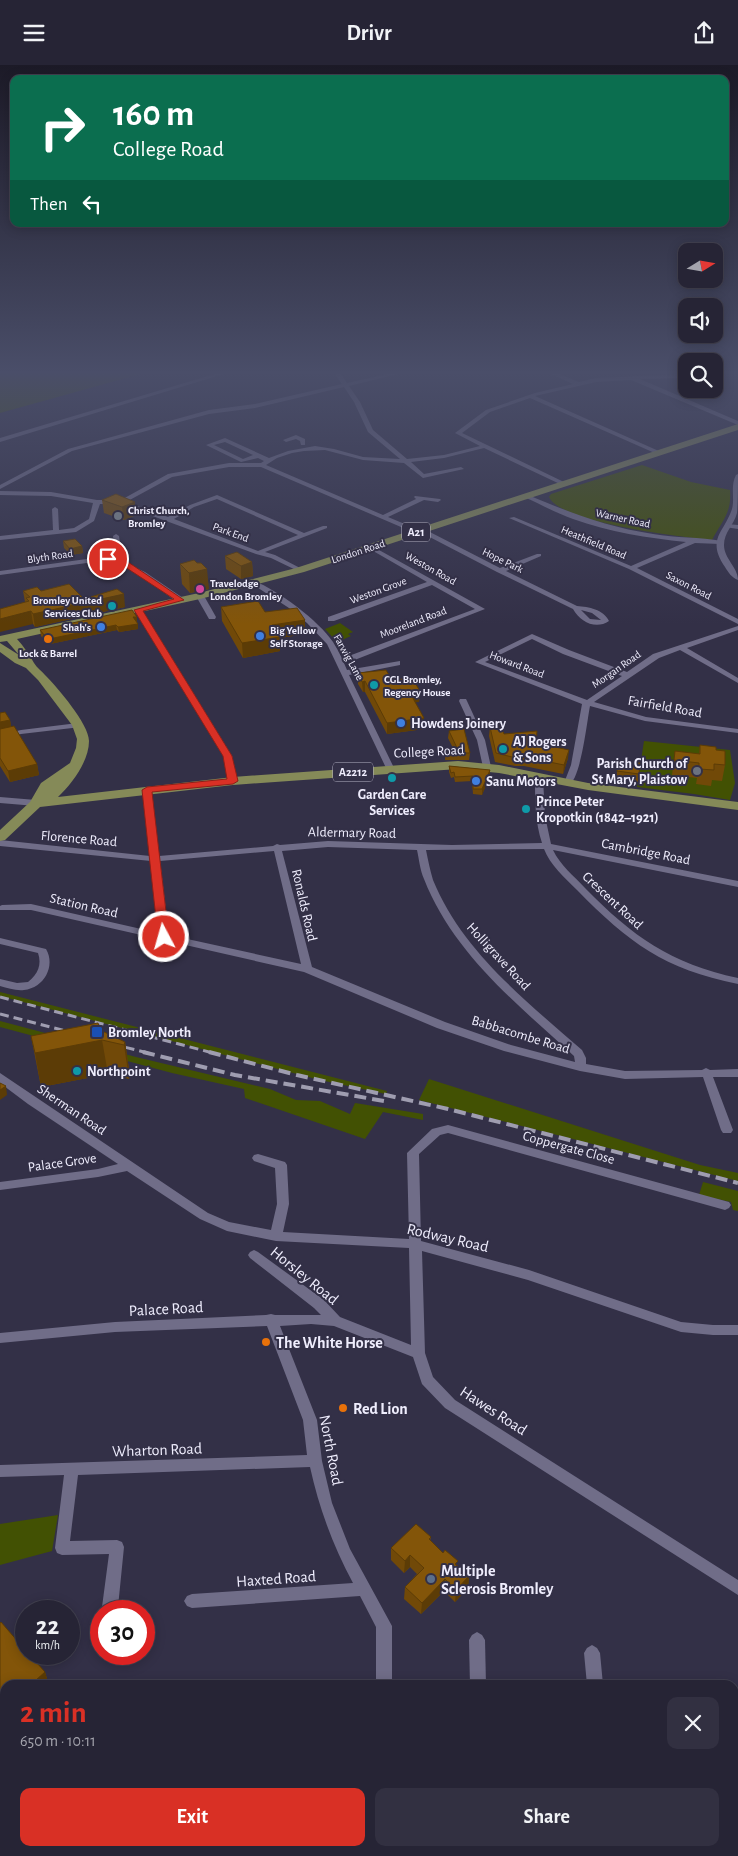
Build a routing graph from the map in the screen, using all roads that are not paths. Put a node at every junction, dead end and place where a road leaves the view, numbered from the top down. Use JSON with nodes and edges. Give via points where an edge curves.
{"nodes":[{"id":1,"x":56,"y":457,"type":"edge"},
{"id":2,"x":234,"y":457,"type":"edge"},
{"id":3,"x":255,"y":457,"type":"edge"},
{"id":4,"x":260,"y":457,"type":"edge"},
{"id":5,"x":277,"y":457,"type":"edge"},
{"id":6,"x":361,"y":457,"type":"edge"},
{"id":7,"x":401,"y":457,"type":"edge"},
{"id":8,"x":448,"y":457,"type":"edge"},
{"id":9,"x":508,"y":457,"type":"edge"},
{"id":10,"x":648,"y":457,"type":"edge"},
{"id":11,"x":406,"y":461,"type":"junction"},
{"id":12,"x":265,"y":462,"type":"junction"},
{"id":13,"x":461,"y":469,"type":"dead end"},
{"id":14,"x":738,"y":476,"type":"edge"},
{"id":15,"x":564,"y":483,"type":"junction"},
{"id":16,"x":0,"y":487,"type":"edge"},
{"id":17,"x":0,"y":493,"type":"edge"},
{"id":18,"x":526,"y":496,"type":"junction"},
{"id":19,"x":412,"y":497,"type":"dead end"},
{"id":20,"x":423,"y":499,"type":"junction"},
{"id":21,"x":438,"y":500,"type":"dead end"},
{"id":22,"x":97,"y":502,"type":"junction"},
{"id":23,"x":122,"y":502,"type":"junction"},
{"id":24,"x":738,"y":505,"type":"edge"},
{"id":25,"x":55,"y":509,"type":"dead end"},
{"id":26,"x":384,"y":517,"type":"junction"},
{"id":27,"x":512,"y":518,"type":"dead end"},
{"id":28,"x":168,"y":520,"type":"junction"},
{"id":29,"x":727,"y":526,"type":"junction"},
{"id":30,"x":325,"y":527,"type":"dead end"},
{"id":31,"x":738,"y":527,"type":"edge"},
{"id":32,"x":419,"y":531,"type":"junction"},
{"id":33,"x":56,"y":532,"type":"junction"},
{"id":34,"x":303,"y":535,"type":"junction"},
{"id":35,"x":116,"y":536,"type":"dead end"},
{"id":36,"x":0,"y":538,"type":"edge"},
{"id":37,"x":695,"y":540,"type":"junction"},
{"id":38,"x":720,"y":542,"type":"junction"},
{"id":39,"x":370,"y":547,"type":"junction"},
{"id":40,"x":258,"y":553,"type":"junction"},
{"id":41,"x":539,"y":555,"type":"dead end"},
{"id":42,"x":114,"y":559,"type":"junction"},
{"id":43,"x":631,"y":568,"type":"junction"},
{"id":44,"x":300,"y":570,"type":"junction"},
{"id":45,"x":499,"y":571,"type":"junction"},
{"id":46,"x":0,"y":573,"type":"edge"},
{"id":47,"x":738,"y":578,"type":"edge"},
{"id":48,"x":433,"y":582,"type":"junction"},
{"id":49,"x":254,"y":583,"type":"junction"},
{"id":50,"x":200,"y":596,"type":"junction"},
{"id":51,"x":180,"y":600,"type":"junction"},
{"id":52,"x":576,"y":608,"type":"dead end"},
{"id":53,"x":480,"y":609,"type":"joint"},
{"id":54,"x":138,"y":610,"type":"junction"},
{"id":55,"x":212,"y":617,"type":"dead end"},
{"id":56,"x":331,"y":619,"type":"dead end"},
{"id":57,"x":738,"y":622,"type":"edge"},
{"id":58,"x":738,"y":629,"type":"edge"},
{"id":59,"x":5,"y":638,"type":"edge"},
{"id":60,"x":0,"y":646,"type":"edge"},
{"id":61,"x":680,"y":647,"type":"junction"},
{"id":62,"x":354,"y":658,"type":"dead end"},
{"id":63,"x":397,"y":663,"type":"dead end"},
{"id":64,"x":30,"y":666,"type":"junction"},
{"id":65,"x":346,"y":673,"type":"junction"},
{"id":66,"x":628,"y":675,"type":"junction"},
{"id":67,"x":738,"y":681,"type":"edge"},
{"id":68,"x":462,"y":701,"type":"dead end"},
{"id":69,"x":588,"y":703,"type":"junction"},
{"id":70,"x":78,"y":725,"type":"junction"},
{"id":71,"x":738,"y":731,"type":"edge"},
{"id":72,"x":0,"y":737,"type":"edge"},
{"id":73,"x":74,"y":765,"type":"junction"},
{"id":74,"x":487,"y":767,"type":"junction"},
{"id":75,"x":391,"y":770,"type":"junction"},
{"id":76,"x":539,"y":778,"type":"junction"},
{"id":77,"x":233,"y":781,"type":"junction"},
{"id":78,"x":568,"y":783,"type":"junction"},
{"id":79,"x":62,"y":786,"type":"junction"},
{"id":80,"x":147,"y":790,"type":"junction"},
{"id":81,"x":74,"y":799,"type":"junction"},
{"id":82,"x":0,"y":800,"type":"edge"},
{"id":83,"x":36,"y":803,"type":"junction"},
{"id":84,"x":738,"y":806,"type":"edge"},
{"id":85,"x":0,"y":837,"type":"edge"},
{"id":86,"x":0,"y":843,"type":"edge"},
{"id":87,"x":277,"y":847,"type":"junction"},
{"id":88,"x":421,"y":847,"type":"junction"},
{"id":89,"x":548,"y":847,"type":"junction"},
{"id":90,"x":156,"y":859,"type":"junction"},
{"id":91,"x":738,"y":884,"type":"edge"},
{"id":92,"x":1,"y":906,"type":"edge"},
{"id":93,"x":164,"y":937,"type":"junction"},
{"id":94,"x":0,"y":941,"type":"edge"},
{"id":95,"x":307,"y":969,"type":"junction"},
{"id":96,"x":738,"y":981,"type":"edge"},
{"id":97,"x":0,"y":982,"type":"edge"},
{"id":98,"x":580,"y":1067,"type":"junction"},
{"id":99,"x":706,"y":1072,"type":"junction"},
{"id":100,"x":738,"y":1073,"type":"edge"},
{"id":101,"x":0,"y":1077,"type":"edge"},
{"id":102,"x":728,"y":1130,"type":"dead end"},
{"id":103,"x":413,"y":1153,"type":"joint"},
{"id":104,"x":258,"y":1159,"type":"dead end"},
{"id":105,"x":128,"y":1166,"type":"junction"},
{"id":106,"x":0,"y":1185,"type":"edge"},
{"id":107,"x":725,"y":1205,"type":"dead end"},
{"id":108,"x":276,"y":1236,"type":"junction"},
{"id":109,"x":415,"y":1244,"type":"junction"},
{"id":110,"x":254,"y":1255,"type":"dead end"},
{"id":111,"x":271,"y":1319,"type":"junction"},
{"id":112,"x":335,"y":1321,"type":"junction"},
{"id":113,"x":738,"y":1330,"type":"edge"},
{"id":114,"x":0,"y":1338,"type":"edge"},
{"id":115,"x":418,"y":1353,"type":"junction"},
{"id":116,"x":315,"y":1461,"type":"junction"},
{"id":117,"x":72,"y":1470,"type":"junction"},
{"id":118,"x":0,"y":1471,"type":"edge"},
{"id":119,"x":362,"y":1587,"type":"junction"},
{"id":120,"x":738,"y":1588,"type":"edge"},
{"id":121,"x":111,"y":1600,"type":"edge"},
{"id":122,"x":192,"y":1601,"type":"dead end"},
{"id":123,"x":477,"y":1640,"type":"dead end"},
{"id":124,"x":592,"y":1653,"type":"dead end"},
{"id":125,"x":384,"y":1680,"type":"edge"},
{"id":126,"x":478,"y":1680,"type":"edge"},
{"id":127,"x":595,"y":1680,"type":"edge"}],
"edges":[{"from":1,"to":16,"type":"street"},
{"from":2,"to":3,"type":"street","name":"Hope Park","via":[[243,461]]},
{"from":4,"to":12,"type":"street","name":"Hope Park"},
{"from":5,"to":12,"type":"street"},
{"from":6,"to":11,"type":"street"},
{"from":7,"to":11,"type":"street"},
{"from":8,"to":11,"type":"street"},
{"from":9,"to":15,"type":"street"},
{"from":10,"to":15,"type":"main road","name":"London Road","number":"A21"},
{"from":11,"to":13,"type":"street","via":[[424,476]]},
{"from":12,"to":23,"type":"street","via":[[170,475]]},
{"from":12,"to":26,"type":"street","name":"Hope Park"},
{"from":14,"to":24,"type":"street"},
{"from":15,"to":18,"type":"main road","name":"London Road","number":"A21"},
{"from":17,"to":22,"type":"street","via":[[51,494]]},
{"from":18,"to":32,"type":"main road","name":"London Road","number":"A21"},
{"from":18,"to":37,"type":"street","name":"Warner Road","via":[[583,520],[644,534]]},
{"from":19,"to":20,"type":"street"},
{"from":20,"to":21,"type":"street"},
{"from":20,"to":26,"type":"street"},
{"from":22,"to":23,"type":"street"},
{"from":22,"to":33,"type":"street","via":[[92,520],[76,530]]},
{"from":23,"to":28,"type":"street","name":"Park End"},
{"from":24,"to":29,"type":"street"},
{"from":25,"to":33,"type":"street"},
{"from":26,"to":32,"type":"street","name":"Hope Park"},
{"from":27,"to":43,"type":"street","name":"Heathfield Road"},
{"from":28,"to":34,"type":"street","name":"Park End","via":[[217,497]]},
{"from":28,"to":40,"type":"street","name":"Park End"},
{"from":29,"to":31,"type":"street"},
{"from":29,"to":38,"type":"street"},
{"from":30,"to":34,"type":"street","name":"Park End"},
{"from":32,"to":39,"type":"main road","name":"London Road","number":"A21"},
{"from":32,"to":45,"type":"street","name":"Hope Park"},
{"from":33,"to":36,"type":"street"},
{"from":34,"to":40,"type":"street","name":"Park End"},
{"from":35,"to":42,"type":"street","via":[[118,552]]},
{"from":37,"to":38,"type":"street","name":"Warner Road"},
{"from":37,"to":43,"type":"street","name":"Heathfield Road"},
{"from":38,"to":47,"type":"street","via":[[720,551]]},
{"from":39,"to":44,"type":"main road","name":"London Road","number":"A21"},
{"from":39,"to":48,"type":"street","name":"Weston Road"},
{"from":40,"to":44,"type":"street","name":"Park End"},
{"from":41,"to":45,"type":"street"},
{"from":42,"to":46,"type":"street","name":"Blyth Road"},
{"from":42,"to":51,"type":"street"},
{"from":43,"to":57,"type":"street","name":"Saxon Road"},
{"from":44,"to":49,"type":"main road","name":"London Road","number":"A21"},
{"from":45,"to":52,"type":"street","name":"Hope Park"},
{"from":48,"to":53,"type":"street","name":"Weston Road"},
{"from":48,"to":56,"type":"street","name":"Weston Grove"},
{"from":49,"to":50,"type":"main road","name":"London Road","number":"A21"},
{"from":49,"to":65,"type":"street","name":"Farwig Lane","via":[[310,621],[330,643]]},
{"from":50,"to":51,"type":"main road","name":"London Road","number":"A21"},
{"from":50,"to":55,"type":"street"},
{"from":51,"to":54,"type":"main road","name":"London Road","number":"A21"},
{"from":53,"to":62,"type":"street","name":"Mooreland Road"},
{"from":54,"to":59,"type":"main road","name":"London Road","number":"A21"},
{"from":54,"to":77,"type":"street","via":[[228,756]]},
{"from":58,"to":61,"type":"street","name":"Morgan Road"},
{"from":59,"to":64,"type":"main road","number":"A21","via":[[23,652]]},
{"from":60,"to":64,"type":"main road","number":"A21"},
{"from":61,"to":66,"type":"street","name":"Morgan Road","via":[[656,656]]},
{"from":61,"to":67,"type":"street"},
{"from":63,"to":65,"type":"street"},
{"from":64,"to":70,"type":"main road","number":"A21","via":[[60,698]]},
{"from":65,"to":75,"type":"street","name":"Farwig Lane"},
{"from":66,"to":69,"type":"street","name":"Morgan Road"},
{"from":66,"to":69,"type":"street","name":"Howard Road","via":[[532,636],[479,662]]},
{"from":68,"to":74,"type":"street","via":[[481,740]]},
{"from":69,"to":71,"type":"street","name":"Fairfield Road","via":[[644,719]]},
{"from":69,"to":78,"type":"street","name":"Morgan Road"},
{"from":70,"to":72,"type":"street"},
{"from":70,"to":73,"type":"main road","number":"A21","via":[[82,733],[82,748]]},
{"from":73,"to":79,"type":"main road","number":"A21"},
{"from":73,"to":83,"type":"main road","number":"A21","via":[[56,776],[37,796]]},
{"from":74,"to":75,"type":"main road","name":"College Road","number":"A2212","via":[[458,765]]},
{"from":74,"to":76,"type":"main road","name":"College Road","number":"A2212"},
{"from":75,"to":77,"type":"main road","name":"College Road","number":"A2212"},
{"from":76,"to":78,"type":"main road","name":"College Road","number":"A2212"},
{"from":76,"to":89,"type":"street","name":"Crescent Road","via":[[539,816]]},
{"from":77,"to":80,"type":"main road","name":"College Road","number":"A2212"},
{"from":78,"to":84,"type":"main road","name":"College Road","number":"A2212","via":[[676,795]]},
{"from":79,"to":81,"type":"main road","via":[[64,794]]},
{"from":79,"to":83,"type":"main road","number":"A21","via":[[49,798]]},
{"from":80,"to":81,"type":"main road","name":"College Road","number":"A2212"},
{"from":80,"to":90,"type":"street"},
{"from":81,"to":83,"type":"main road","name":"College Road","number":"A2212"},
{"from":82,"to":83,"type":"street","name":"College Road"},
{"from":83,"to":85,"type":"main road","number":"A21"},
{"from":86,"to":90,"type":"street","name":"Florence Road"},
{"from":87,"to":88,"type":"street","name":"Aldermary Road","via":[[337,844]]},
{"from":87,"to":90,"type":"street","name":"Aldermary Road"},
{"from":87,"to":95,"type":"street","name":"Ronalds Road"},
{"from":88,"to":89,"type":"street","name":"Aldermary Road"},
{"from":88,"to":98,"type":"street","name":"Holligrave Road","via":[[433,893],[450,924],[514,993],[578,1053]]},
{"from":89,"to":91,"type":"street","name":"Cambridge Road"},
{"from":89,"to":96,"type":"street","name":"Crescent Road","via":[[562,869],[598,908],[642,945],[675,963]]},
{"from":90,"to":93,"type":"street"},
{"from":92,"to":93,"type":"street","name":"Station Road","via":[[31,907]]},
{"from":93,"to":95,"type":"street","name":"Station Road"},
{"from":94,"to":97,"type":"street","via":[[42,951],[46,963],[32,984],[19,987]]},
{"from":95,"to":98,"type":"street","name":"Babbacombe Road","via":[[441,1025],[508,1048]]},
{"from":98,"to":99,"type":"street","name":"Babbacombe Road","via":[[625,1075]]},
{"from":99,"to":100,"type":"street","name":"Babbacombe Road"},
{"from":99,"to":102,"type":"street"},
{"from":101,"to":105,"type":"street","name":"Sherman Road"},
{"from":103,"to":107,"type":"street","name":"Coppergate Close","via":[[436,1132],[448,1129]]},
{"from":103,"to":109,"type":"street","name":"Hawes Road"},
{"from":104,"to":108,"type":"street","via":[[281,1165],[283,1204]]},
{"from":105,"to":106,"type":"street","name":"Palace Grove","via":[[98,1173]]},
{"from":105,"to":108,"type":"street","name":"Rodway Road","via":[[204,1216],[227,1227]]},
{"from":108,"to":109,"type":"street","name":"Rodway Road"},
{"from":109,"to":113,"type":"street","name":"Rodway Road","via":[[529,1275],[681,1327]]},
{"from":109,"to":115,"type":"street","name":"Hawes Road"},
{"from":110,"to":112,"type":"street","name":"Horsley Road","via":[[319,1304]]},
{"from":111,"to":112,"type":"street","name":"Palace Road"},
{"from":111,"to":114,"type":"street","name":"Palace Road","via":[[105,1328]]},
{"from":111,"to":116,"type":"street","name":"North Road","via":[[310,1420]]},
{"from":112,"to":115,"type":"street"},
{"from":115,"to":120,"type":"street","name":"Hawes Road","via":[[426,1380],[450,1404]]},
{"from":116,"to":117,"type":"street","name":"Wharton Road"},
{"from":116,"to":119,"type":"street","name":"North Road","via":[[328,1510]]},
{"from":117,"to":118,"type":"street","name":"Wharton Road"},
{"from":117,"to":121,"type":"street","via":[[62,1548],[117,1547]]},
{"from":119,"to":122,"type":"street","name":"Haxted Road"},
{"from":119,"to":125,"type":"street","name":"North Road","via":[[384,1626]]},
{"from":123,"to":126,"type":"street"},
{"from":124,"to":127,"type":"street"}]}
